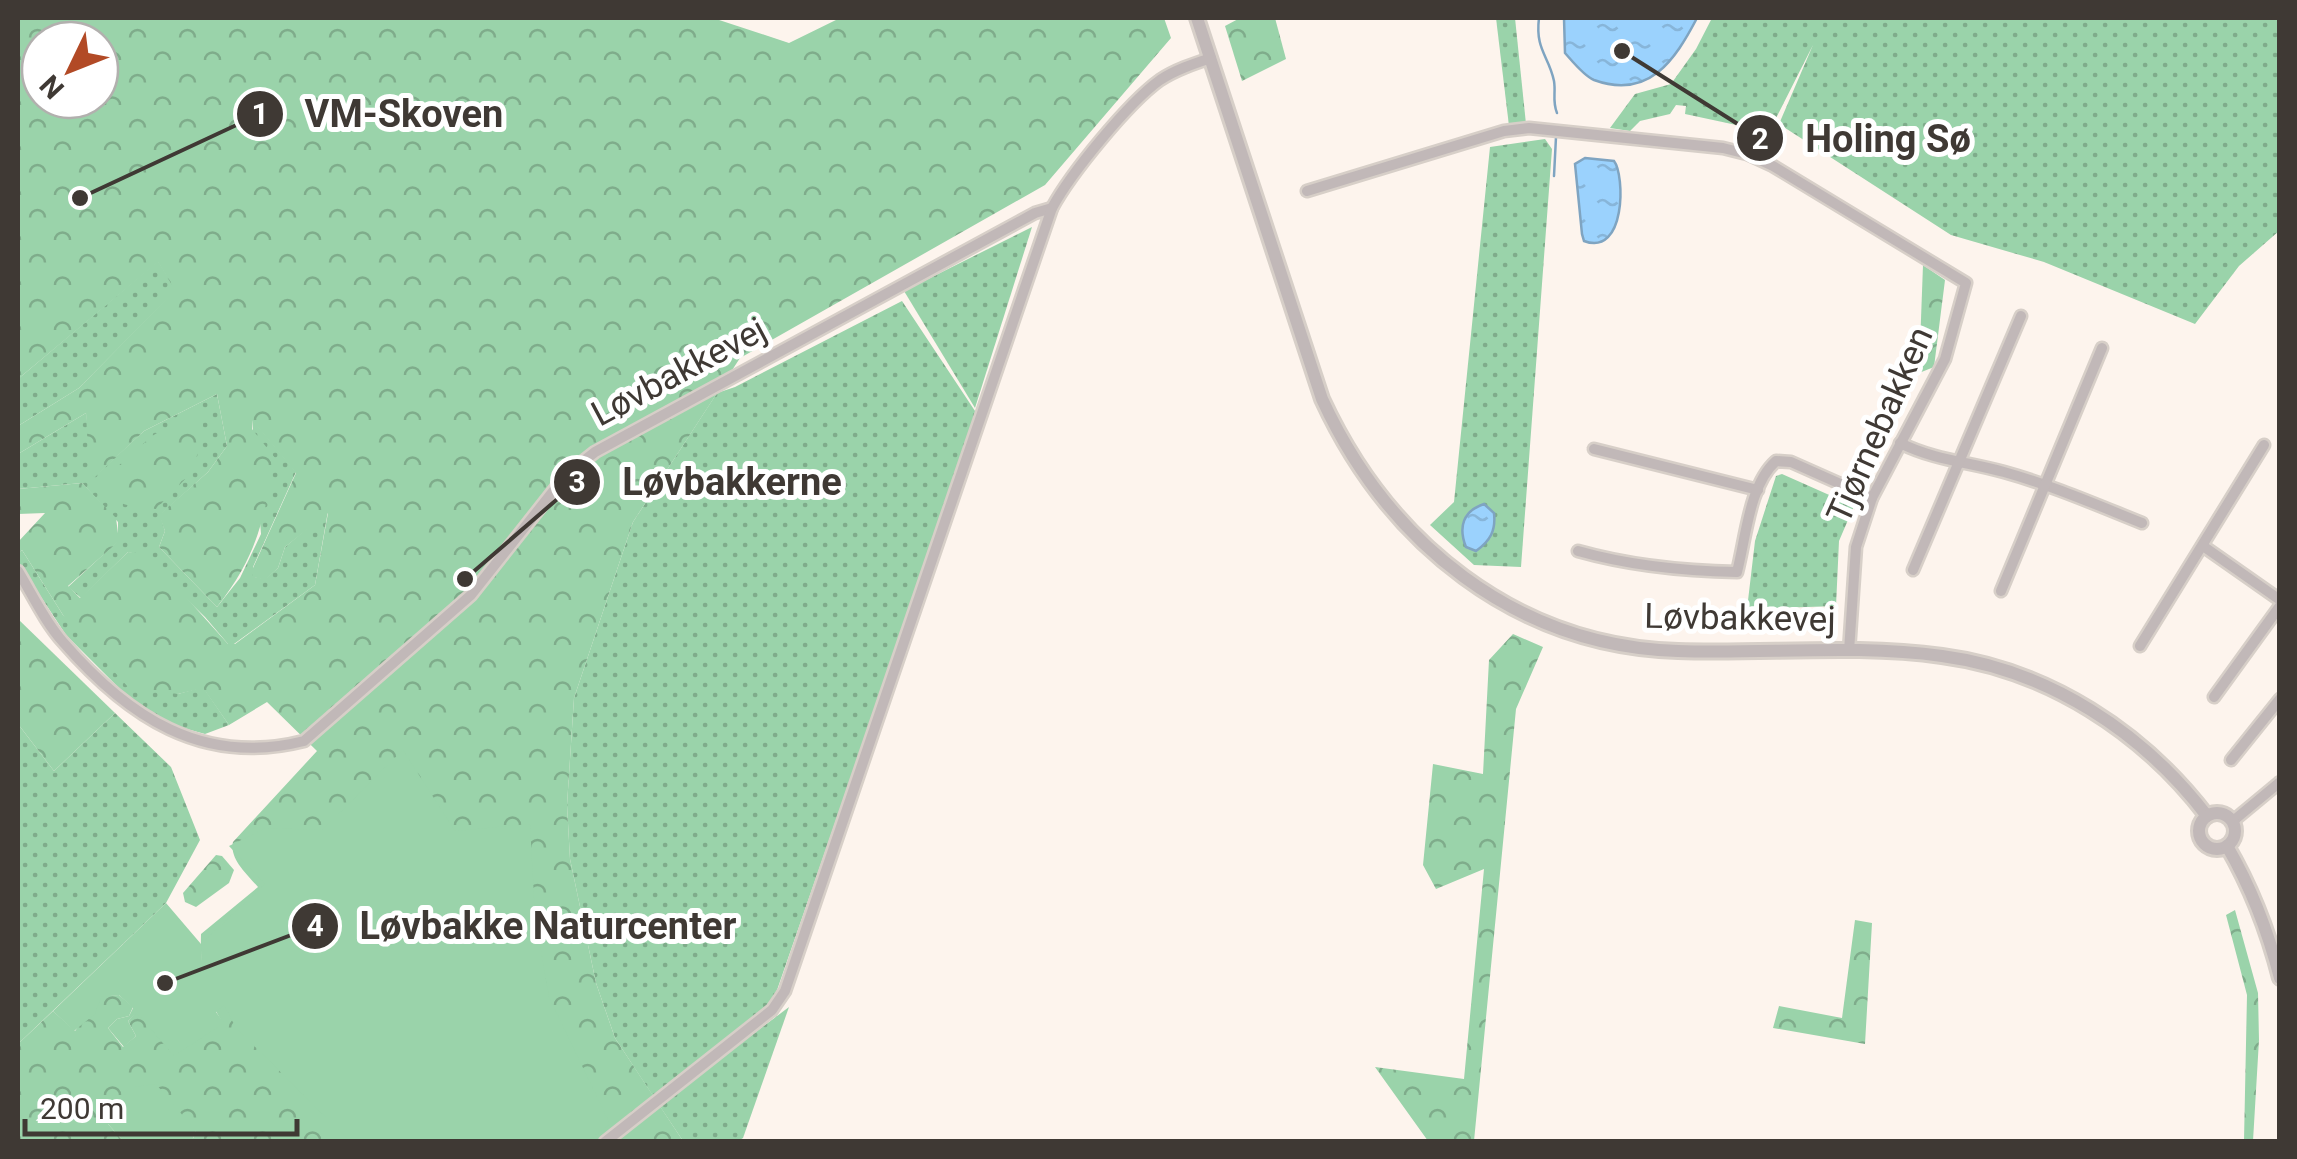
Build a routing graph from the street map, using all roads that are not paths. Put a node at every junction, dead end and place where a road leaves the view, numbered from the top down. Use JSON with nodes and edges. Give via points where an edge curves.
{"nodes":[{"id":1,"x":1197,"y":18,"type":"edge"},
{"id":2,"x":1210,"y":58,"type":"junction"},
{"id":3,"x":1307,"y":191,"type":"dead end"},
{"id":4,"x":1052,"y":208,"type":"junction"},
{"id":5,"x":2021,"y":316,"type":"dead end"},
{"id":6,"x":2102,"y":348,"type":"dead end"},
{"id":7,"x":1900,"y":443,"type":"junction"},
{"id":8,"x":2264,"y":445,"type":"dead end"},
{"id":9,"x":1594,"y":449,"type":"dead end"},
{"id":10,"x":1958,"y":463,"type":"junction"},
{"id":11,"x":2045,"y":484,"type":"junction"},
{"id":12,"x":1758,"y":490,"type":"junction"},
{"id":13,"x":1872,"y":498,"type":"junction"},
{"id":14,"x":2142,"y":523,"type":"dead end"},
{"id":15,"x":2203,"y":546,"type":"junction"},
{"id":16,"x":1578,"y":550,"type":"dead end"},
{"id":17,"x":1914,"y":570,"type":"dead end"},
{"id":18,"x":18,"y":571,"type":"edge"},
{"id":19,"x":2001,"y":590,"type":"dead end"},
{"id":20,"x":2280,"y":603,"type":"edge"},
{"id":21,"x":2140,"y":646,"type":"dead end"},
{"id":22,"x":1850,"y":651,"type":"junction"},
{"id":23,"x":2214,"y":697,"type":"dead end"},
{"id":24,"x":2280,"y":698,"type":"edge"},
{"id":25,"x":2231,"y":760,"type":"dead end"},
{"id":26,"x":2280,"y":782,"type":"edge"},
{"id":27,"x":2207,"y":816,"type":"junction"},
{"id":28,"x":2233,"y":821,"type":"junction"},
{"id":29,"x":2227,"y":846,"type":"junction"},
{"id":30,"x":2280,"y":978,"type":"edge"},
{"id":31,"x":605,"y":1142,"type":"edge"}],
"edges":[{"from":1,"to":2,"type":"street","name":"Løvbakkevej"},
{"from":2,"to":4,"type":"street","via":[[1171,73],[1146,92],[1066,182]]},
{"from":2,"to":22,"type":"street","name":"Løvbakkevej","via":[[1322,399],[1366,479],[1416,538],[1509,606],[1585,637],[1675,652]]},
{"from":3,"to":7,"type":"street","name":"Tjørnebakken","via":[[1530,128],[1747,154],[1966,283],[1945,359]]},
{"from":4,"to":18,"type":"street","name":"Løvbakkevej","via":[[595,452],[566,476],[470,596],[304,742],[213,745],[156,725],[61,640]]},
{"from":4,"to":31,"type":"street","via":[[780,1001]]},
{"from":5,"to":10,"type":"street"},
{"from":6,"to":11,"type":"street"},
{"from":7,"to":10,"type":"street"},
{"from":7,"to":13,"type":"street","name":"Tjørnebakken"},
{"from":8,"to":15,"type":"street"},
{"from":9,"to":12,"type":"street"},
{"from":10,"to":11,"type":"street"},
{"from":10,"to":17,"type":"street"},
{"from":11,"to":14,"type":"street"},
{"from":11,"to":19,"type":"street"},
{"from":12,"to":13,"type":"street","via":[[1771,464],[1783,460]]},
{"from":12,"to":16,"type":"street","via":[[1738,572],[1623,564]]},
{"from":13,"to":22,"type":"street","name":"Tjørnebakken","via":[[1856,547]]},
{"from":15,"to":20,"type":"street"},
{"from":15,"to":21,"type":"street"},
{"from":20,"to":23,"type":"street"},
{"from":22,"to":27,"type":"street","name":"Løvbakkevej","via":[[1944,656],[2055,689],[2138,744]]},
{"from":24,"to":25,"type":"street"},
{"from":26,"to":28,"type":"street"},
{"from":27,"to":28,"type":"street","via":[[2221,813]]},
{"from":27,"to":29,"type":"street","via":[[2199,828],[2202,841],[2214,849]]},
{"from":28,"to":29,"type":"street","via":[[2236,834]]},
{"from":29,"to":30,"type":"street","via":[[2256,900]]}]}
